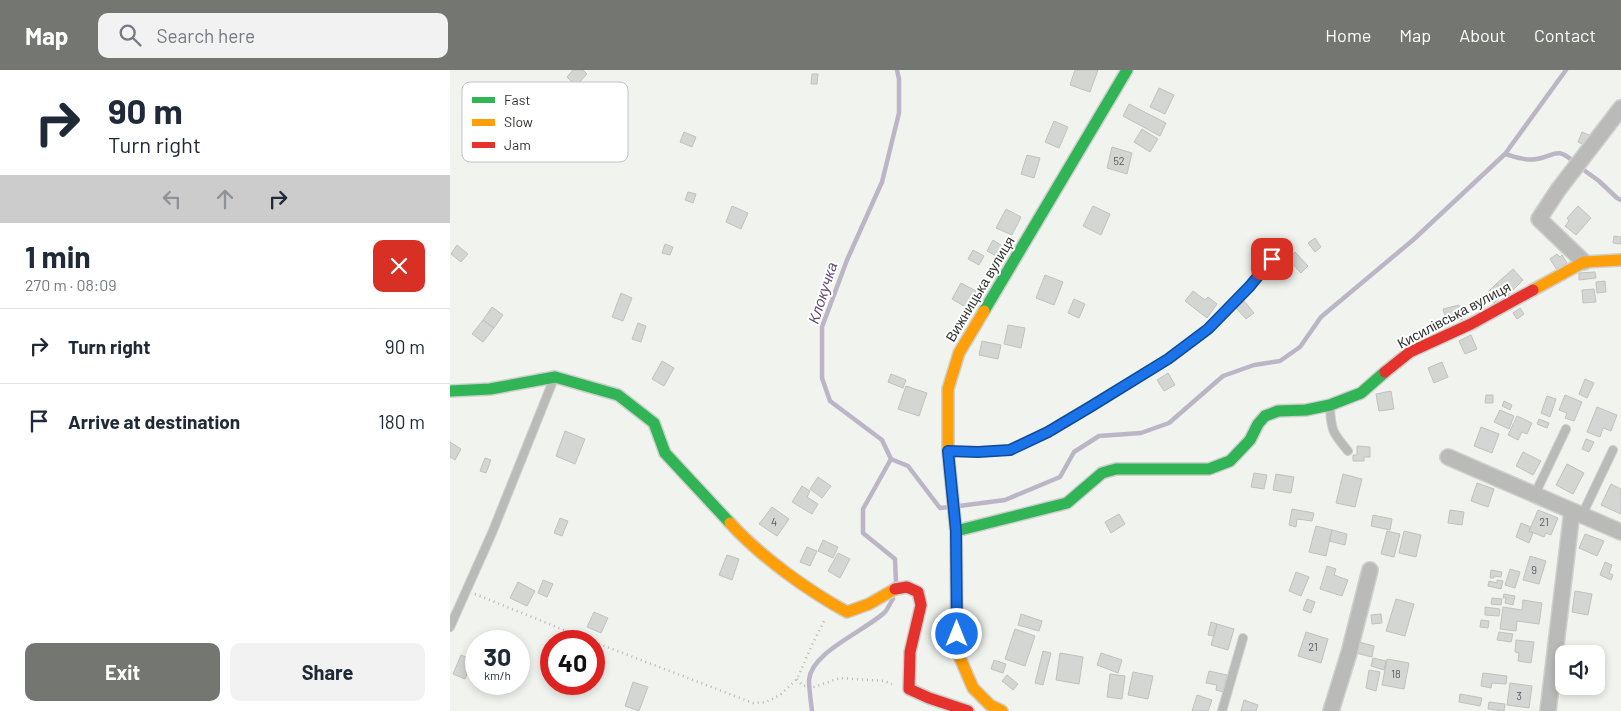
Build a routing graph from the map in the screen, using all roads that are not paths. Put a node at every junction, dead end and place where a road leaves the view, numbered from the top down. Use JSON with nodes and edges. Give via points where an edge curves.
{"nodes":[{"id":1,"x":1127,"y":70,"type":"edge"},
{"id":2,"x":1621,"y":108,"type":"edge"},
{"id":3,"x":1283,"y":246,"type":"dead end"},
{"id":4,"x":1621,"y":260,"type":"edge"},
{"id":5,"x":1584,"y":262,"type":"junction"},
{"id":6,"x":555,"y":377,"type":"junction"},
{"id":7,"x":450,"y":391,"type":"edge"},
{"id":8,"x":1330,"y":405,"type":"junction"},
{"id":9,"x":1566,"y":429,"type":"dead end"},
{"id":10,"x":1613,"y":450,"type":"dead end"},
{"id":11,"x":948,"y":451,"type":"junction"},
{"id":12,"x":1348,"y":451,"type":"dead end"},
{"id":13,"x":1448,"y":457,"type":"dead end"},
{"id":14,"x":1535,"y":494,"type":"junction"},
{"id":15,"x":1577,"y":513,"type":"junction"},
{"id":16,"x":956,"y":525,"type":"junction"},
{"id":17,"x":1621,"y":532,"type":"edge"},
{"id":18,"x":1370,"y":570,"type":"dead end"},
{"id":19,"x":450,"y":627,"type":"edge"},
{"id":20,"x":1243,"y":638,"type":"dead end"},
{"id":21,"x":968,"y":711,"type":"edge"},
{"id":22,"x":1002,"y":711,"type":"edge"},
{"id":23,"x":1222,"y":711,"type":"edge"},
{"id":24,"x":1331,"y":711,"type":"edge"},
{"id":25,"x":1548,"y":711,"type":"edge"}],
"edges":[{"from":1,"to":11,"type":"street","name":"Вижницька вулиця","via":[[958,353],[948,389]]},
{"from":2,"to":5,"type":"street","via":[[1539,219]]},
{"from":3,"to":11,"type":"lane","via":[[1208,329],[1168,359],[1098,402],[1010,450]]},
{"from":4,"to":5,"type":"street","name":"Кисилівська вулиця"},
{"from":5,"to":8,"type":"street","name":"Кисилівська вулиця","via":[[1471,324],[1410,352],[1361,392]]},
{"from":6,"to":7,"type":"street","via":[[490,389]]},
{"from":6,"to":19,"type":"lane"},
{"from":6,"to":21,"type":"street","via":[[618,395],[654,423],[665,453],[733,526],[768,558],[832,604],[847,612],[861,608],[890,590],[907,587],[918,592],[921,605],[910,652],[909,688]]},
{"from":8,"to":12,"type":"lane","via":[[1330,425]]},
{"from":8,"to":16,"type":"street","name":"Кисилівська вулиця","via":[[1264,416],[1250,440],[1230,460],[1209,469],[1116,469],[1102,473],[1067,503]]},
{"from":9,"to":14,"type":"lane"},
{"from":10,"to":15,"type":"lane"},
{"from":11,"to":16,"type":"street","name":"Вижницька вулиця"},
{"from":13,"to":14,"type":"street"},
{"from":14,"to":15,"type":"street"},
{"from":15,"to":17,"type":"street"},
{"from":15,"to":25,"type":"street"},
{"from":16,"to":22,"type":"street","name":"Вижницька вулиця","via":[[957,651],[973,688],[990,705]]},
{"from":18,"to":24,"type":"street"},
{"from":20,"to":23,"type":"lane"}]}
